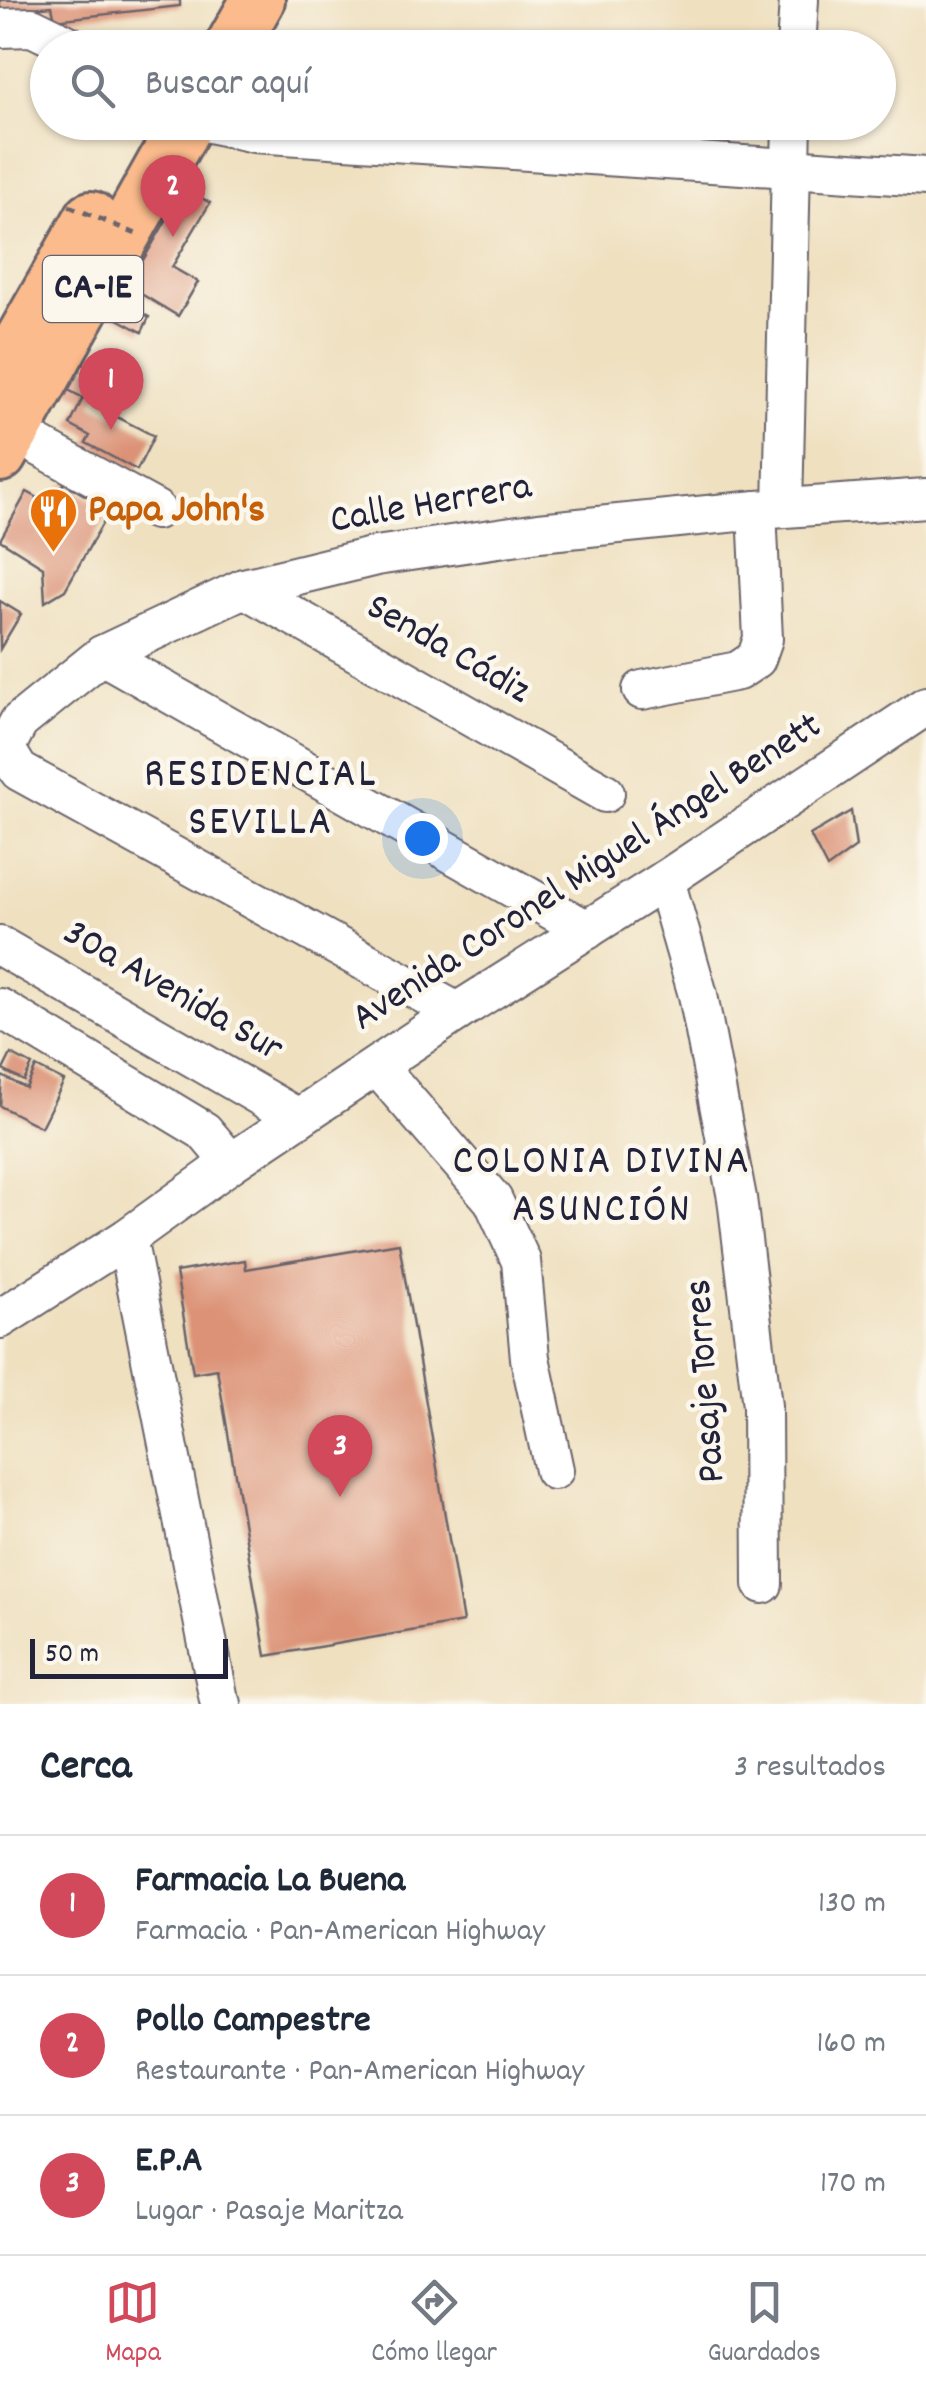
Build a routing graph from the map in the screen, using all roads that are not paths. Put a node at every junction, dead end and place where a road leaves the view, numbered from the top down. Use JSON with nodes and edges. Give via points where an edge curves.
{"nodes":[{"id":1,"x":218,"y":0,"type":"edge"},
{"id":2,"x":258,"y":0,"type":"edge"},
{"id":3,"x":799,"y":0,"type":"edge"},
{"id":4,"x":0,"y":28,"type":"edge"},
{"id":5,"x":36,"y":30,"type":"edge"},
{"id":6,"x":202,"y":30,"type":"edge"},
{"id":7,"x":241,"y":30,"type":"edge"},
{"id":8,"x":797,"y":30,"type":"edge"},
{"id":9,"x":138,"y":140,"type":"edge"},
{"id":10,"x":177,"y":140,"type":"edge"},
{"id":11,"x":358,"y":140,"type":"edge"},
{"id":12,"x":791,"y":140,"type":"edge"},
{"id":13,"x":789,"y":169,"type":"junction"},
{"id":14,"x":926,"y":177,"type":"edge"},
{"id":15,"x":0,"y":378,"type":"edge"},
{"id":16,"x":7,"y":444,"type":"edge"},
{"id":17,"x":926,"y":498,"type":"edge"},
{"id":18,"x":770,"y":509,"type":"junction"},
{"id":19,"x":156,"y":510,"type":"dead end"},
{"id":20,"x":244,"y":588,"type":"junction"},
{"id":21,"x":102,"y":655,"type":"junction"},
{"id":22,"x":642,"y":690,"type":"dead end"},
{"id":23,"x":926,"y":706,"type":"edge"},
{"id":24,"x":606,"y":793,"type":"dead end"},
{"id":25,"x":666,"y":880,"type":"junction"},
{"id":26,"x":587,"y":930,"type":"junction"},
{"id":27,"x":0,"y":946,"type":"edge"},
{"id":28,"x":0,"y":1008,"type":"edge"},
{"id":29,"x":458,"y":1012,"type":"junction"},
{"id":30,"x":377,"y":1066,"type":"junction"},
{"id":31,"x":298,"y":1118,"type":"junction"},
{"id":32,"x":231,"y":1163,"type":"junction"},
{"id":33,"x":126,"y":1238,"type":"junction"},
{"id":34,"x":0,"y":1319,"type":"edge"},
{"id":35,"x":554,"y":1470,"type":"dead end"},
{"id":36,"x":762,"y":1584,"type":"dead end"},
{"id":37,"x":222,"y":1704,"type":"edge"}],
"edges":[{"from":1,"to":6,"type":"highway"},
{"from":2,"to":7,"type":"highway"},
{"from":3,"to":8,"type":"street"},
{"from":4,"to":5,"type":"street"},
{"from":9,"to":15,"type":"highway","number":"CA-1E"},
{"from":10,"to":16,"type":"highway","number":"CA-1E"},
{"from":11,"to":13,"type":"street"},
{"from":12,"to":13,"type":"street"},
{"from":13,"to":14,"type":"street"},
{"from":13,"to":18,"type":"street"},
{"from":16,"to":19,"type":"street"},
{"from":17,"to":18,"type":"street","name":"Calle Herrera"},
{"from":18,"to":20,"type":"street","name":"Calle Herrera","via":[[376,556]]},
{"from":18,"to":22,"type":"street","via":[[756,660],[738,671]]},
{"from":20,"to":21,"type":"street","name":"Calle Herrera"},
{"from":20,"to":24,"type":"street","name":"Senda Cádiz"},
{"from":21,"to":26,"type":"street"},
{"from":21,"to":29,"type":"street","name":"Calle Herrera","via":[[19,722],[6,748],[19,772]]},
{"from":23,"to":25,"type":"street","name":"Avenida Coronel Miguel Ángel Benett"},
{"from":25,"to":26,"type":"street","name":"Avenida Coronel Miguel Ángel Benett"},
{"from":25,"to":36,"type":"street","name":"Pasaje Torres","via":[[698,995],[738,1198],[762,1406]]},
{"from":26,"to":29,"type":"street","name":"Avenida Coronel Miguel Ángel Benett"},
{"from":27,"to":31,"type":"street","name":"30a Avenida Sur"},
{"from":28,"to":32,"type":"street","via":[[204,1131]]},
{"from":29,"to":30,"type":"street","name":"Avenida Coronel Miguel Ángel Benett"},
{"from":30,"to":31,"type":"street","name":"Avenida Coronel Miguel Ángel Benett"},
{"from":30,"to":35,"type":"street","via":[[493,1200],[522,1260],[530,1358]]},
{"from":31,"to":32,"type":"street","name":"Avenida Coronel Miguel Ángel Benett"},
{"from":32,"to":33,"type":"street","name":"Avenida Coronel Miguel Ángel Benett"},
{"from":33,"to":34,"type":"street","name":"Avenida Coronel Miguel Ángel Benett"},
{"from":33,"to":37,"type":"street"}]}
